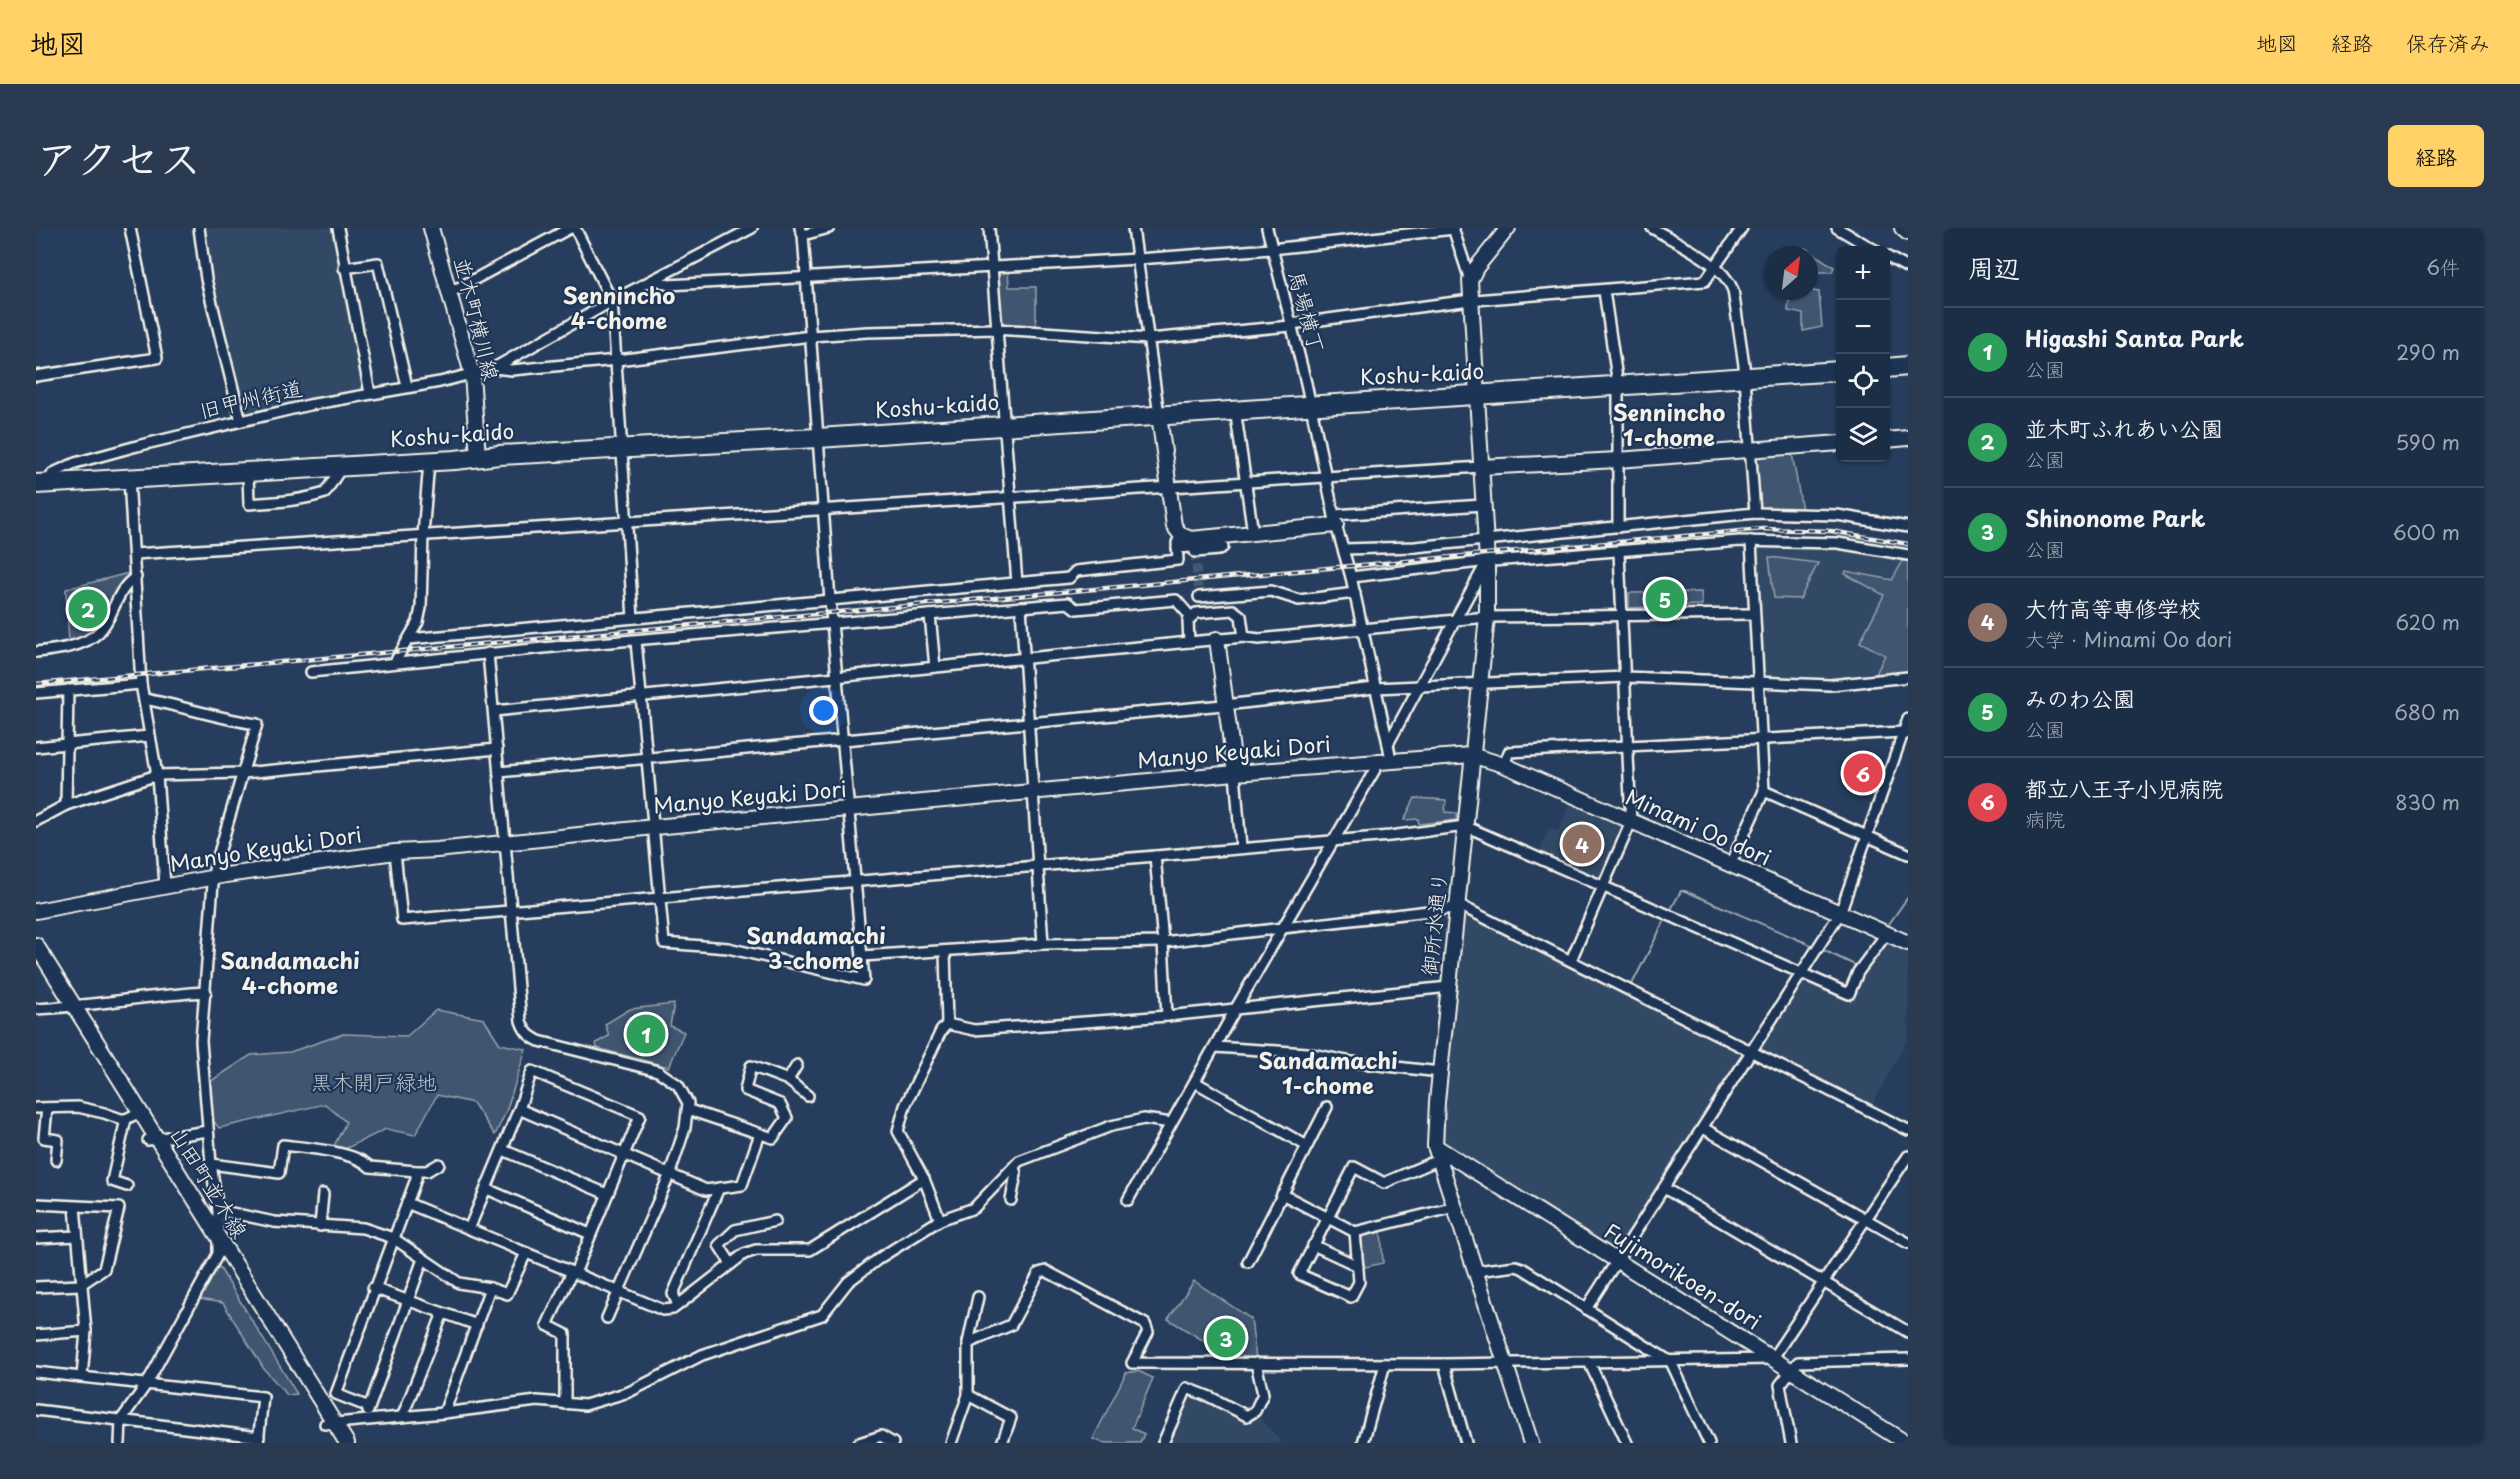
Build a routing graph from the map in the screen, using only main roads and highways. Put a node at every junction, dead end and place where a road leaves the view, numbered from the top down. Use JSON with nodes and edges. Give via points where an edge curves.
{"nodes":[{"id":1,"x":1890,"y":368,"type":"edge"},
{"id":2,"x":1908,"y":370,"type":"edge"},
{"id":3,"x":1836,"y":371,"type":"edge"},
{"id":4,"x":41,"y":484,"type":"edge"}],
"edges":[{"from":1,"to":2,"type":"highway"},
{"from":3,"to":4,"type":"highway","name":"Koshu-kaido"}]}
